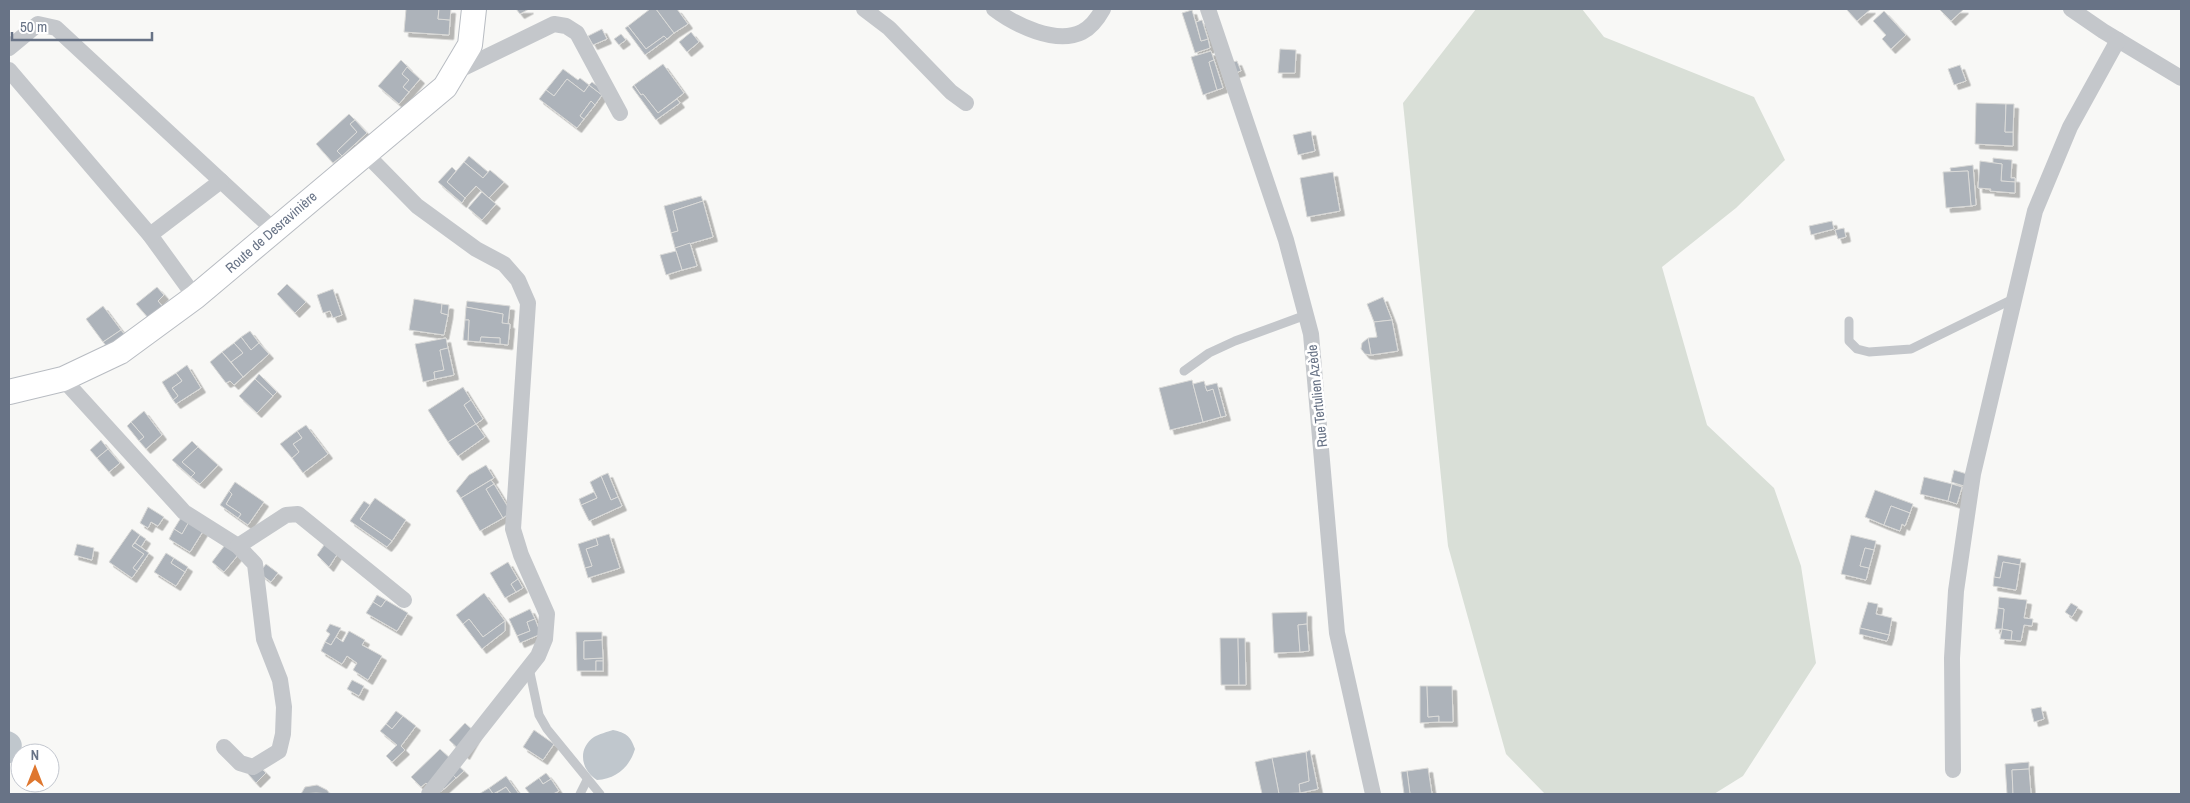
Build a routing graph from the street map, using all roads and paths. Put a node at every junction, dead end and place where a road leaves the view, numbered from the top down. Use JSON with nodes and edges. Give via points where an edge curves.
{"nodes":[{"id":1,"x":474,"y":9,"type":"edge"},
{"id":2,"x":864,"y":9,"type":"edge"},
{"id":3,"x":994,"y":9,"type":"edge"},
{"id":4,"x":1103,"y":9,"type":"edge"},
{"id":5,"x":1208,"y":9,"type":"edge"},
{"id":6,"x":2071,"y":9,"type":"edge"},
{"id":7,"x":2118,"y":40,"type":"junction"},
{"id":8,"x":9,"y":48,"type":"edge"},
{"id":9,"x":9,"y":70,"type":"edge"},
{"id":10,"x":455,"y":72,"type":"junction"},
{"id":11,"x":2181,"y":78,"type":"edge"},
{"id":12,"x":966,"y":103,"type":"dead end"},
{"id":13,"x":620,"y":113,"type":"dead end"},
{"id":14,"x":365,"y":153,"type":"junction"},
{"id":15,"x":221,"y":181,"type":"junction"},
{"id":16,"x":274,"y":230,"type":"junction"},
{"id":17,"x":150,"y":235,"type":"junction"},
{"id":18,"x":195,"y":296,"type":"junction"},
{"id":19,"x":2013,"y":299,"type":"junction"},
{"id":20,"x":1306,"y":316,"type":"junction"},
{"id":21,"x":1849,"y":321,"type":"dead end"},
{"id":22,"x":1184,"y":371,"type":"dead end"},
{"id":23,"x":63,"y":379,"type":"junction"},
{"id":24,"x":9,"y":392,"type":"edge"},
{"id":25,"x":238,"y":546,"type":"junction"},
{"id":26,"x":404,"y":600,"type":"dead end"},
{"id":27,"x":529,"y":668,"type":"junction"},
{"id":28,"x":224,"y":747,"type":"dead end"},
{"id":29,"x":1953,"y":770,"type":"dead end"},
{"id":30,"x":587,"y":780,"type":"junction"},
{"id":31,"x":429,"y":794,"type":"edge"},
{"id":32,"x":580,"y":794,"type":"edge"},
{"id":33,"x":600,"y":794,"type":"edge"},
{"id":34,"x":1373,"y":794,"type":"edge"}],
"edges":[{"from":1,"to":10,"type":"street","name":"Route de Desravinière","via":[[470,45]]},
{"from":2,"to":12,"type":"street","via":[[889,28],[951,92]]},
{"from":3,"to":4,"type":"street","via":[[1035,32],[1068,35],[1091,25]]},
{"from":5,"to":20,"type":"street","name":"Rue Tertulien Azède","via":[[1286,240]]},
{"from":6,"to":7,"type":"street"},
{"from":7,"to":11,"type":"street"},
{"from":7,"to":19,"type":"street","via":[[2070,127],[2035,211]]},
{"from":8,"to":15,"type":"street","via":[[38,24],[56,28]]},
{"from":9,"to":17,"type":"street"},
{"from":10,"to":13,"type":"street","via":[[554,24],[566,26],[577,33]]},
{"from":10,"to":14,"type":"street","name":"Route de Desravinière","via":[[445,87]]},
{"from":14,"to":16,"type":"street","name":"Route de Desravinière"},
{"from":14,"to":27,"type":"street","via":[[417,206],[476,249],[504,264],[518,280],[528,303],[513,529],[521,556],[547,614],[545,639]]},
{"from":15,"to":16,"type":"street"},
{"from":15,"to":17,"type":"street"},
{"from":16,"to":18,"type":"street","name":"Route de Desravinière"},
{"from":17,"to":18,"type":"street"},
{"from":18,"to":23,"type":"street","name":"Route de Desravinière","via":[[120,352]]},
{"from":19,"to":21,"type":"lane","via":[[1911,349],[1869,352],[1857,349],[1849,341]]},
{"from":19,"to":29,"type":"street","via":[[1973,474],[1956,591],[1952,658]]},
{"from":20,"to":22,"type":"lane","via":[[1235,341],[1209,353]]},
{"from":20,"to":34,"type":"street","name":"Rue Tertulien Azède","via":[[1311,334],[1337,633]]},
{"from":23,"to":24,"type":"street","name":"Route de Desravinière"},
{"from":23,"to":25,"type":"street","via":[[184,512]]},
{"from":25,"to":26,"type":"street","via":[[286,515],[298,514]]},
{"from":25,"to":28,"type":"street","via":[[255,564],[264,639],[280,680],[283,734],[279,751],[253,768],[240,763]]},
{"from":27,"to":30,"type":"lane","via":[[543,722]]},
{"from":27,"to":31,"type":"street"},
{"from":30,"to":32,"type":"lane"},
{"from":30,"to":33,"type":"lane"}]}
